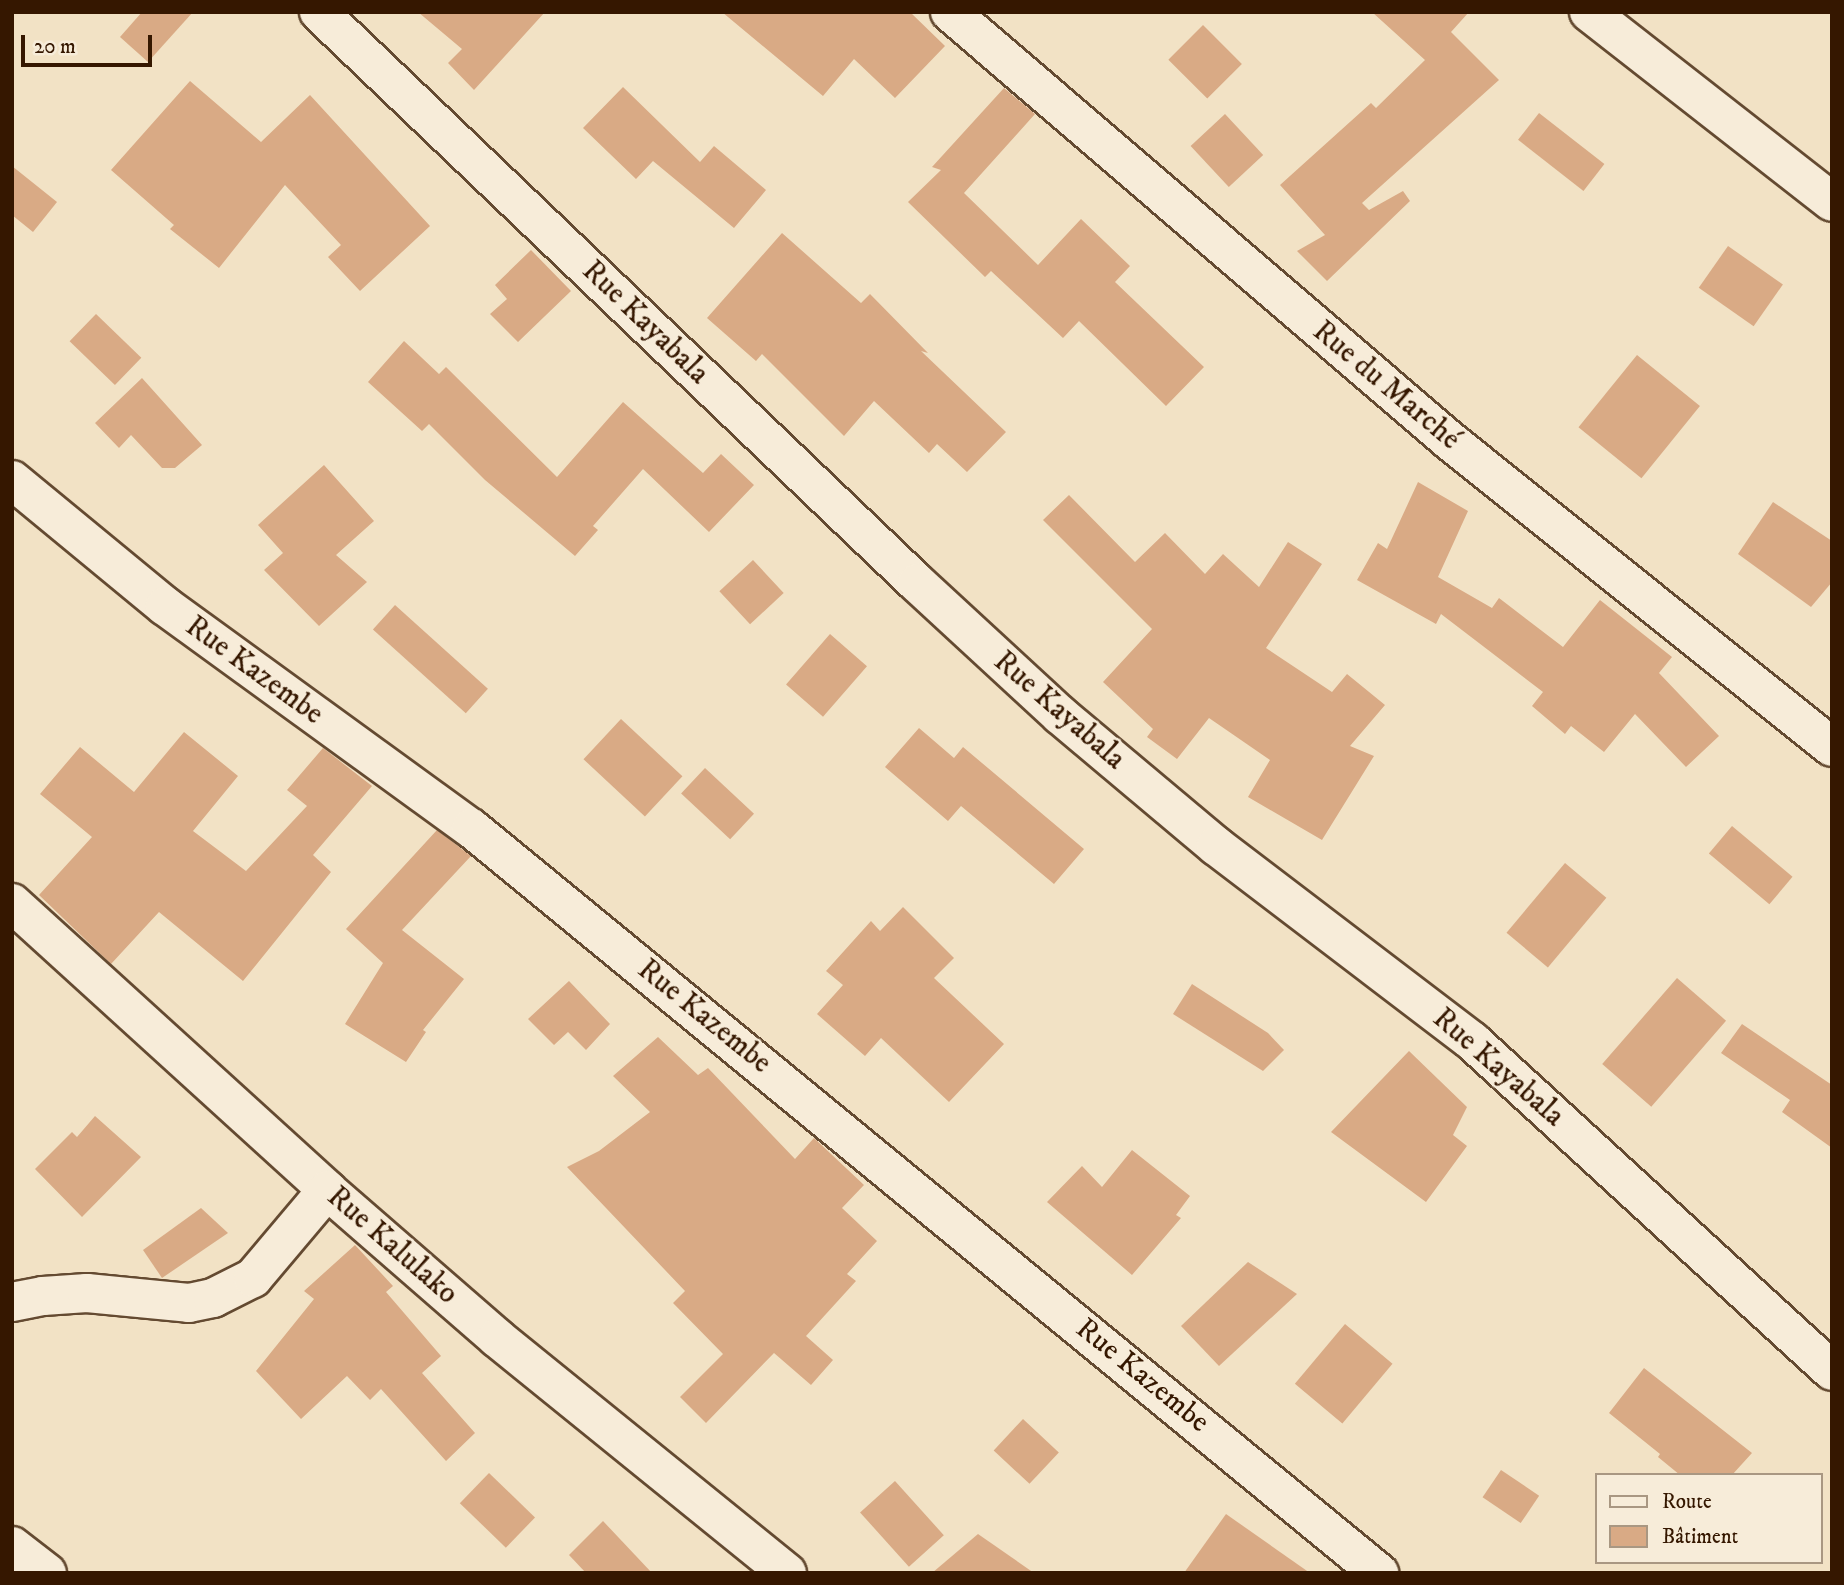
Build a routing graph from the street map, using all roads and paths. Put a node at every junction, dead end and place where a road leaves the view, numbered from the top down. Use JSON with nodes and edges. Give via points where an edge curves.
{"nodes":[{"id":1,"x":319,"y":12,"type":"edge"},
{"id":2,"x":950,"y":12,"type":"edge"},
{"id":3,"x":1589,"y":12,"type":"edge"},
{"id":4,"x":1832,"y":202,"type":"edge"},
{"id":5,"x":12,"y":480,"type":"edge"},
{"id":6,"x":1832,"y":747,"type":"edge"},
{"id":7,"x":12,"y":903,"type":"edge"},
{"id":8,"x":327,"y":1189,"type":"junction"},
{"id":9,"x":12,"y":1302,"type":"edge"},
{"id":10,"x":1832,"y":1371,"type":"edge"},
{"id":11,"x":12,"y":1546,"type":"edge"},
{"id":12,"x":47,"y":1573,"type":"edge"},
{"id":13,"x":787,"y":1573,"type":"edge"},
{"id":14,"x":1379,"y":1573,"type":"edge"}],
"edges":[{"from":1,"to":10,"type":"street","name":"Rue Kayabala","via":[[1060,715],[1216,846],[1472,1041]]},
{"from":2,"to":6,"type":"street","name":"Rue du Marché","via":[[1450,442]]},
{"from":3,"to":4,"type":"street"},
{"from":5,"to":14,"type":"street","name":"Rue Kazembe","via":[[165,606],[471,828]]},
{"from":7,"to":8,"type":"street","name":"Rue Kalulako"},
{"from":8,"to":9,"type":"street","via":[[253,1278],[213,1298],[189,1303],[87,1293]]},
{"from":8,"to":13,"type":"street","name":"Rue Kalulako","via":[[497,1338]]},
{"from":11,"to":12,"type":"street"}]}
